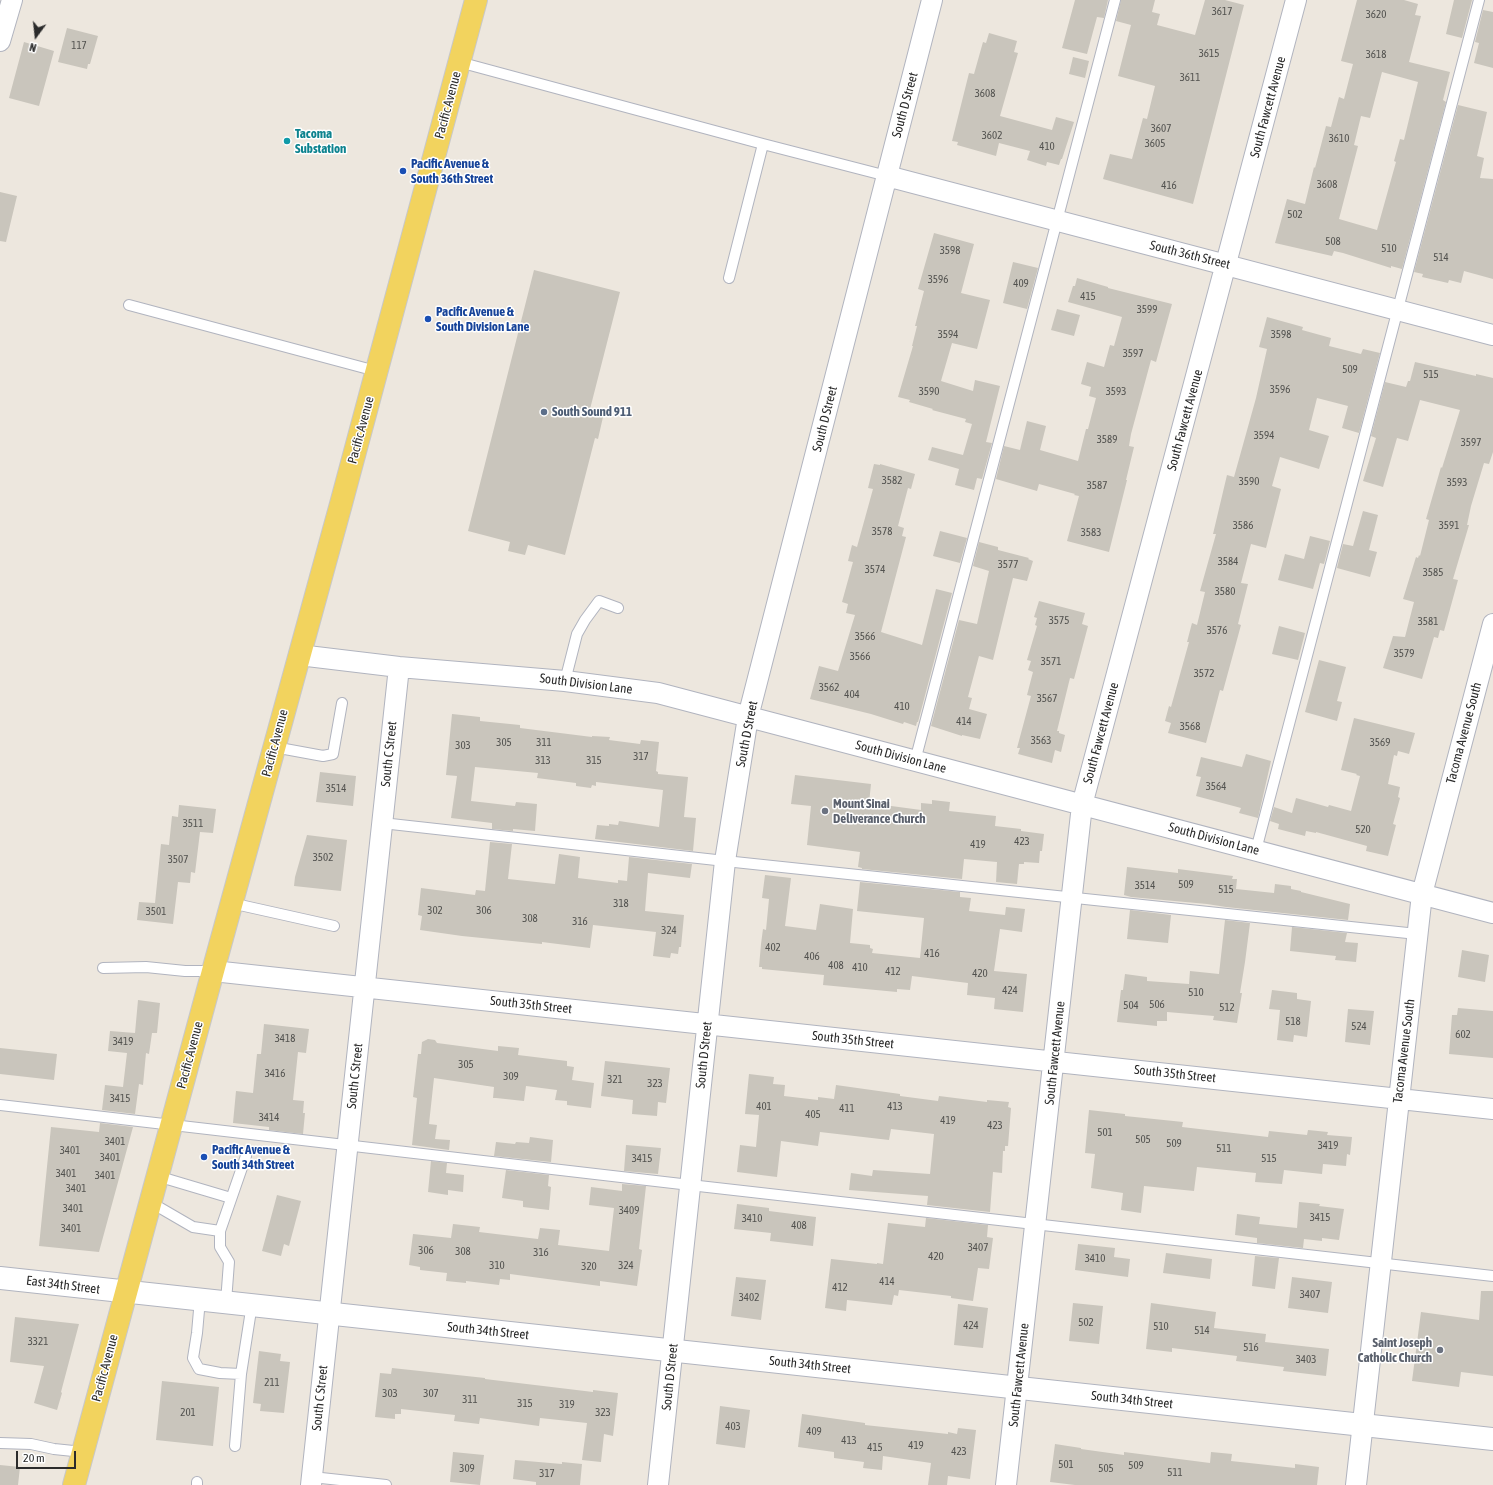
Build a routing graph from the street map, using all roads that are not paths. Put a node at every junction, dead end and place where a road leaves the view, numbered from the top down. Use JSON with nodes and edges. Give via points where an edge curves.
{"nodes":[{"id":1,"x":12,"y":0,"type":"edge"},
{"id":2,"x":476,"y":0,"type":"edge"},
{"id":3,"x":932,"y":0,"type":"edge"},
{"id":4,"x":1115,"y":0,"type":"edge"},
{"id":5,"x":1296,"y":0,"type":"edge"},
{"id":6,"x":1479,"y":0,"type":"edge"},
{"id":7,"x":0,"y":41,"type":"edge"},
{"id":8,"x":459,"y":62,"type":"junction"},
{"id":9,"x":763,"y":144,"type":"junction"},
{"id":10,"x":886,"y":176,"type":"junction"},
{"id":11,"x":1057,"y":221,"type":"junction"},
{"id":12,"x":1226,"y":264,"type":"junction"},
{"id":13,"x":729,"y":278,"type":"dead end"},
{"id":14,"x":129,"y":305,"type":"dead end"},
{"id":15,"x":1397,"y":310,"type":"junction"},
{"id":16,"x":1493,"y":335,"type":"edge"},
{"id":17,"x":376,"y":371,"type":"junction"},
{"id":18,"x":618,"y":608,"type":"dead end"},
{"id":19,"x":1493,"y":624,"type":"edge"},
{"id":20,"x":299,"y":655,"type":"junction"},
{"id":21,"x":399,"y":667,"type":"junction"},
{"id":22,"x":565,"y":681,"type":"junction"},
{"id":23,"x":342,"y":703,"type":"dead end"},
{"id":24,"x":748,"y":717,"type":"junction"},
{"id":25,"x":274,"y":747,"type":"junction"},
{"id":26,"x":915,"y":761,"type":"junction"},
{"id":27,"x":1082,"y":804,"type":"junction"},
{"id":28,"x":382,"y":823,"type":"junction"},
{"id":29,"x":1256,"y":850,"type":"junction"},
{"id":30,"x":725,"y":861,"type":"junction"},
{"id":31,"x":1422,"y":894,"type":"junction"},
{"id":32,"x":1072,"y":897,"type":"junction"},
{"id":33,"x":231,"y":903,"type":"junction"},
{"id":34,"x":1493,"y":913,"type":"edge"},
{"id":35,"x":334,"y":926,"type":"dead end"},
{"id":36,"x":1417,"y":934,"type":"junction"},
{"id":37,"x":103,"y":968,"type":"dead end"},
{"id":38,"x":213,"y":970,"type":"junction"},
{"id":39,"x":365,"y":987,"type":"junction"},
{"id":40,"x":707,"y":1025,"type":"junction"},
{"id":41,"x":1054,"y":1061,"type":"junction"},
{"id":42,"x":1398,"y":1099,"type":"junction"},
{"id":43,"x":0,"y":1105,"type":"edge"},
{"id":44,"x":1493,"y":1109,"type":"edge"},
{"id":45,"x":171,"y":1125,"type":"junction"},
{"id":46,"x":348,"y":1146,"type":"junction"},
{"id":47,"x":246,"y":1156,"type":"dead end"},
{"id":48,"x":157,"y":1176,"type":"junction"},
{"id":49,"x":690,"y":1186,"type":"junction"},
{"id":50,"x":231,"y":1198,"type":"junction"},
{"id":51,"x":150,"y":1202,"type":"junction"},
{"id":52,"x":1036,"y":1224,"type":"junction"},
{"id":53,"x":220,"y":1231,"type":"junction"},
{"id":54,"x":1380,"y":1263,"type":"junction"},
{"id":55,"x":1493,"y":1276,"type":"edge"},
{"id":56,"x":0,"y":1278,"type":"edge"},
{"id":57,"x":126,"y":1292,"type":"junction"},
{"id":58,"x":200,"y":1299,"type":"junction"},
{"id":59,"x":226,"y":1302,"type":"junction"},
{"id":60,"x":252,"y":1304,"type":"junction"},
{"id":61,"x":329,"y":1314,"type":"junction"},
{"id":62,"x":672,"y":1351,"type":"junction"},
{"id":63,"x":241,"y":1374,"type":"junction"},
{"id":64,"x":1017,"y":1387,"type":"junction"},
{"id":65,"x":1363,"y":1425,"type":"junction"},
{"id":66,"x":1493,"y":1439,"type":"edge"},
{"id":67,"x":0,"y":1443,"type":"edge"},
{"id":68,"x":235,"y":1446,"type":"dead end"},
{"id":69,"x":83,"y":1452,"type":"junction"},
{"id":70,"x":311,"y":1481,"type":"edge"},
{"id":71,"x":74,"y":1485,"type":"edge"},
{"id":72,"x":386,"y":1485,"type":"edge"},
{"id":73,"x":658,"y":1485,"type":"edge"},
{"id":74,"x":1006,"y":1485,"type":"edge"},
{"id":75,"x":1356,"y":1485,"type":"edge"}],
"edges":[{"from":1,"to":7,"type":"street"},
{"from":2,"to":8,"type":"main road","name":"Pacific Avenue"},
{"from":3,"to":10,"type":"street","name":"South D Street"},
{"from":4,"to":11,"type":"lane"},
{"from":5,"to":12,"type":"street","name":"South Fawcett Avenue"},
{"from":6,"to":15,"type":"lane"},
{"from":8,"to":9,"type":"lane"},
{"from":8,"to":17,"type":"main road","name":"Pacific Avenue"},
{"from":9,"to":10,"type":"lane"},
{"from":9,"to":13,"type":"lane"},
{"from":10,"to":11,"type":"street","name":"South 36th Street"},
{"from":10,"to":24,"type":"street","name":"South D Street"},
{"from":11,"to":12,"type":"street","name":"South 36th Street"},
{"from":11,"to":26,"type":"lane"},
{"from":12,"to":15,"type":"street","name":"South 36th Street"},
{"from":12,"to":27,"type":"street","name":"South Fawcett Avenue"},
{"from":14,"to":17,"type":"lane"},
{"from":15,"to":16,"type":"street","name":"South 36th Street"},
{"from":15,"to":29,"type":"lane"},
{"from":17,"to":20,"type":"main road","name":"Pacific Avenue"},
{"from":18,"to":22,"type":"lane","via":[[599,601],[585,620],[577,634]]},
{"from":19,"to":31,"type":"street","name":"Tacoma Avenue South"},
{"from":20,"to":21,"type":"street","name":"South Division Lane"},
{"from":20,"to":25,"type":"main road","name":"Pacific Avenue"},
{"from":21,"to":22,"type":"street","name":"South Division Lane"},
{"from":21,"to":28,"type":"street","name":"South C Street"},
{"from":22,"to":24,"type":"street","name":"South Division Lane","via":[[658,693]]},
{"from":23,"to":25,"type":"lane","via":[[333,754],[323,756]]},
{"from":24,"to":26,"type":"street","name":"South Division Lane"},
{"from":24,"to":30,"type":"street","name":"South D Street"},
{"from":25,"to":33,"type":"main road","name":"Pacific Avenue"},
{"from":26,"to":27,"type":"street","name":"South Division Lane"},
{"from":27,"to":29,"type":"street","name":"South Division Lane"},
{"from":27,"to":32,"type":"street","name":"South Fawcett Avenue"},
{"from":28,"to":30,"type":"lane"},
{"from":28,"to":39,"type":"street","name":"South C Street"},
{"from":29,"to":31,"type":"street","name":"South Division Lane"},
{"from":30,"to":32,"type":"lane"},
{"from":30,"to":40,"type":"street","name":"South D Street"},
{"from":31,"to":34,"type":"street","name":"South Division Lane"},
{"from":31,"to":36,"type":"street","name":"Tacoma Avenue South"},
{"from":32,"to":36,"type":"lane"},
{"from":32,"to":41,"type":"street","name":"South Fawcett Avenue"},
{"from":33,"to":35,"type":"lane"},
{"from":33,"to":38,"type":"main road","name":"Pacific Avenue"},
{"from":36,"to":42,"type":"street","name":"Tacoma Avenue South"},
{"from":37,"to":38,"type":"lane"},
{"from":38,"to":39,"type":"street","name":"South 35th Street"},
{"from":38,"to":45,"type":"main road","name":"Pacific Avenue"},
{"from":39,"to":40,"type":"street","name":"South 35th Street"},
{"from":39,"to":46,"type":"street","name":"South C Street"},
{"from":40,"to":41,"type":"street","name":"South 35th Street"},
{"from":40,"to":49,"type":"street","name":"South D Street"},
{"from":41,"to":42,"type":"street","name":"South 35th Street"},
{"from":41,"to":52,"type":"street","name":"South Fawcett Avenue"},
{"from":42,"to":44,"type":"street","name":"South 35th Street"},
{"from":42,"to":54,"type":"street","name":"Tacoma Avenue South"},
{"from":43,"to":45,"type":"lane"},
{"from":45,"to":46,"type":"lane"},
{"from":45,"to":48,"type":"main road","name":"Pacific Avenue"},
{"from":46,"to":49,"type":"lane"},
{"from":46,"to":61,"type":"street","name":"South C Street"},
{"from":47,"to":50,"type":"lane"},
{"from":48,"to":50,"type":"lane"},
{"from":48,"to":51,"type":"main road","name":"Pacific Avenue"},
{"from":49,"to":52,"type":"lane"},
{"from":49,"to":62,"type":"street","name":"South D Street"},
{"from":50,"to":53,"type":"lane"},
{"from":51,"to":53,"type":"lane","via":[[193,1227]]},
{"from":51,"to":57,"type":"main road","name":"Pacific Avenue"},
{"from":52,"to":54,"type":"lane"},
{"from":52,"to":64,"type":"street","name":"South Fawcett Avenue"},
{"from":53,"to":59,"type":"lane","via":[[220,1247],[229,1262]]},
{"from":54,"to":55,"type":"lane"},
{"from":54,"to":65,"type":"street","name":"Tacoma Avenue South"},
{"from":56,"to":57,"type":"street","name":"East 34th Street"},
{"from":57,"to":58,"type":"street","name":"South 34th Street"},
{"from":57,"to":69,"type":"main road","name":"Pacific Avenue"},
{"from":58,"to":59,"type":"street","name":"South 34th Street"},
{"from":58,"to":63,"type":"lane","via":[[193,1358],[199,1369]]},
{"from":59,"to":60,"type":"street","name":"South 34th Street"},
{"from":60,"to":61,"type":"street","name":"South 34th Street"},
{"from":60,"to":63,"type":"lane"},
{"from":61,"to":62,"type":"street","name":"South 34th Street"},
{"from":61,"to":70,"type":"street","name":"South C Street"},
{"from":62,"to":64,"type":"street","name":"South 34th Street"},
{"from":62,"to":73,"type":"street","name":"South D Street"},
{"from":63,"to":68,"type":"lane"},
{"from":64,"to":65,"type":"street","name":"South 34th Street"},
{"from":64,"to":74,"type":"street","name":"South Fawcett Avenue"},
{"from":65,"to":66,"type":"street","name":"South 34th Street"},
{"from":65,"to":75,"type":"street","name":"Tacoma Avenue South"},
{"from":67,"to":69,"type":"lane","via":[[31,1444]]},
{"from":69,"to":71,"type":"main road","name":"Pacific Avenue"},
{"from":70,"to":72,"type":"lane"}]}
